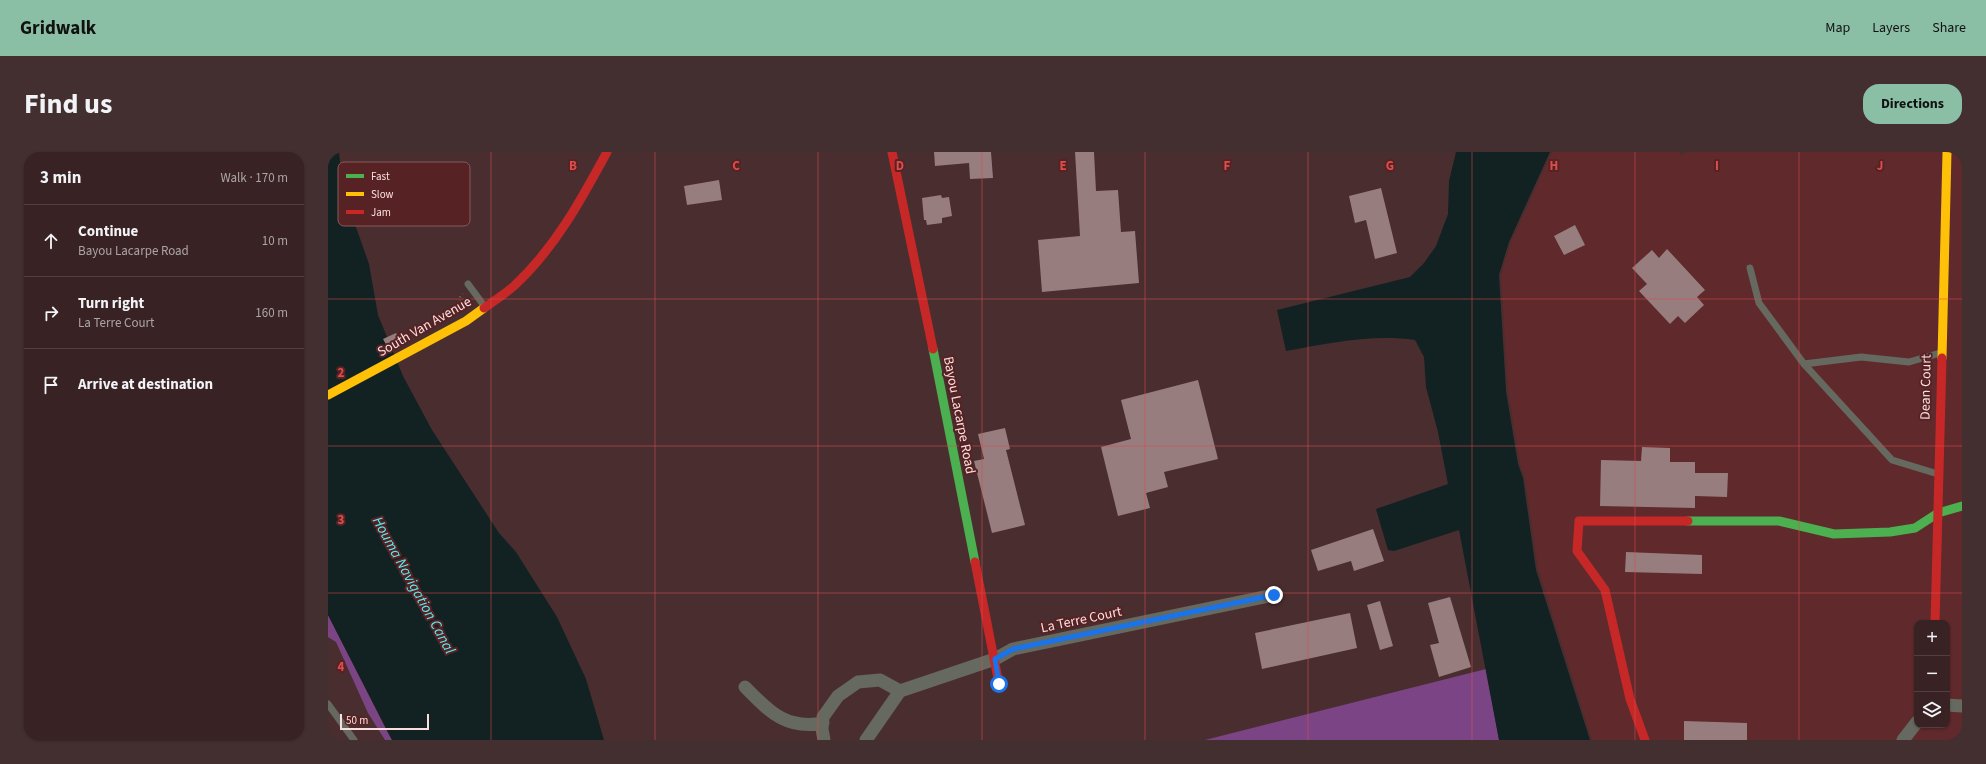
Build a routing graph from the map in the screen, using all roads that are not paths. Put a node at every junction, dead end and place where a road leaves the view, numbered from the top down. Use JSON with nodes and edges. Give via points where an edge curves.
{"nodes":[{"id":1,"x":607,"y":152,"type":"edge"},
{"id":2,"x":892,"y":152,"type":"edge"},
{"id":3,"x":1948,"y":152,"type":"edge"},
{"id":4,"x":1750,"y":268,"type":"dead end"},
{"id":5,"x":468,"y":284,"type":"dead end"},
{"id":6,"x":486,"y":307,"type":"junction"},
{"id":7,"x":1942,"y":352,"type":"junction"},
{"id":8,"x":1804,"y":364,"type":"junction"},
{"id":9,"x":328,"y":395,"type":"edge"},
{"id":10,"x":1939,"y":474,"type":"junction"},
{"id":11,"x":1962,"y":506,"type":"edge"},
{"id":12,"x":1938,"y":513,"type":"junction"},
{"id":13,"x":1274,"y":595,"type":"dead end"},
{"id":14,"x":1935,"y":620,"type":"edge"},
{"id":15,"x":995,"y":659,"type":"junction"},
{"id":16,"x":999,"y":684,"type":"dead end"},
{"id":17,"x":745,"y":687,"type":"dead end"},
{"id":18,"x":900,"y":691,"type":"junction"},
{"id":19,"x":328,"y":704,"type":"edge"},
{"id":20,"x":1950,"y":705,"type":"edge"},
{"id":21,"x":1962,"y":706,"type":"edge"},
{"id":22,"x":823,"y":723,"type":"junction"},
{"id":23,"x":1914,"y":726,"type":"edge"},
{"id":24,"x":354,"y":740,"type":"edge"},
{"id":25,"x":824,"y":740,"type":"edge"},
{"id":26,"x":866,"y":740,"type":"edge"},
{"id":27,"x":1645,"y":740,"type":"edge"},
{"id":28,"x":1903,"y":740,"type":"edge"}],
"edges":[{"from":1,"to":6,"type":"street","name":"South Van Avenue","via":[[571,217],[550,246],[514,286]]},
{"from":2,"to":15,"type":"street","name":"Bayou Lacarpe Road"},
{"from":3,"to":7,"type":"street","name":"Dean Court"},
{"from":4,"to":8,"type":"lane","via":[[1759,303]]},
{"from":5,"to":6,"type":"lane"},
{"from":6,"to":9,"type":"street","name":"South Van Avenue","via":[[418,348]]},
{"from":7,"to":8,"type":"lane","via":[[1910,362],[1861,357]]},
{"from":7,"to":10,"type":"street","name":"Dean Court"},
{"from":8,"to":10,"type":"lane","via":[[1892,460]]},
{"from":10,"to":12,"type":"street","name":"Dean Court"},
{"from":11,"to":12,"type":"street"},
{"from":12,"to":14,"type":"street","name":"Dean Court"},
{"from":12,"to":27,"type":"street","via":[[1915,528],[1890,532],[1834,534],[1779,521],[1579,521],[1577,551],[1605,590],[1630,699]]},
{"from":13,"to":15,"type":"street","name":"La Terre Court","via":[[1013,649]]},
{"from":15,"to":16,"type":"street","name":"Bayou Lacarpe Road"},
{"from":15,"to":18,"type":"street","name":"La Terre Court"},
{"from":17,"to":22,"type":"street","via":[[768,710],[787,721],[807,726]]},
{"from":18,"to":22,"type":"street","via":[[880,680],[858,682],[838,696],[823,717]]},
{"from":18,"to":26,"type":"street"},
{"from":19,"to":24,"type":"lane"},
{"from":20,"to":21,"type":"street"},
{"from":22,"to":25,"type":"street"},
{"from":23,"to":28,"type":"street"}]}
